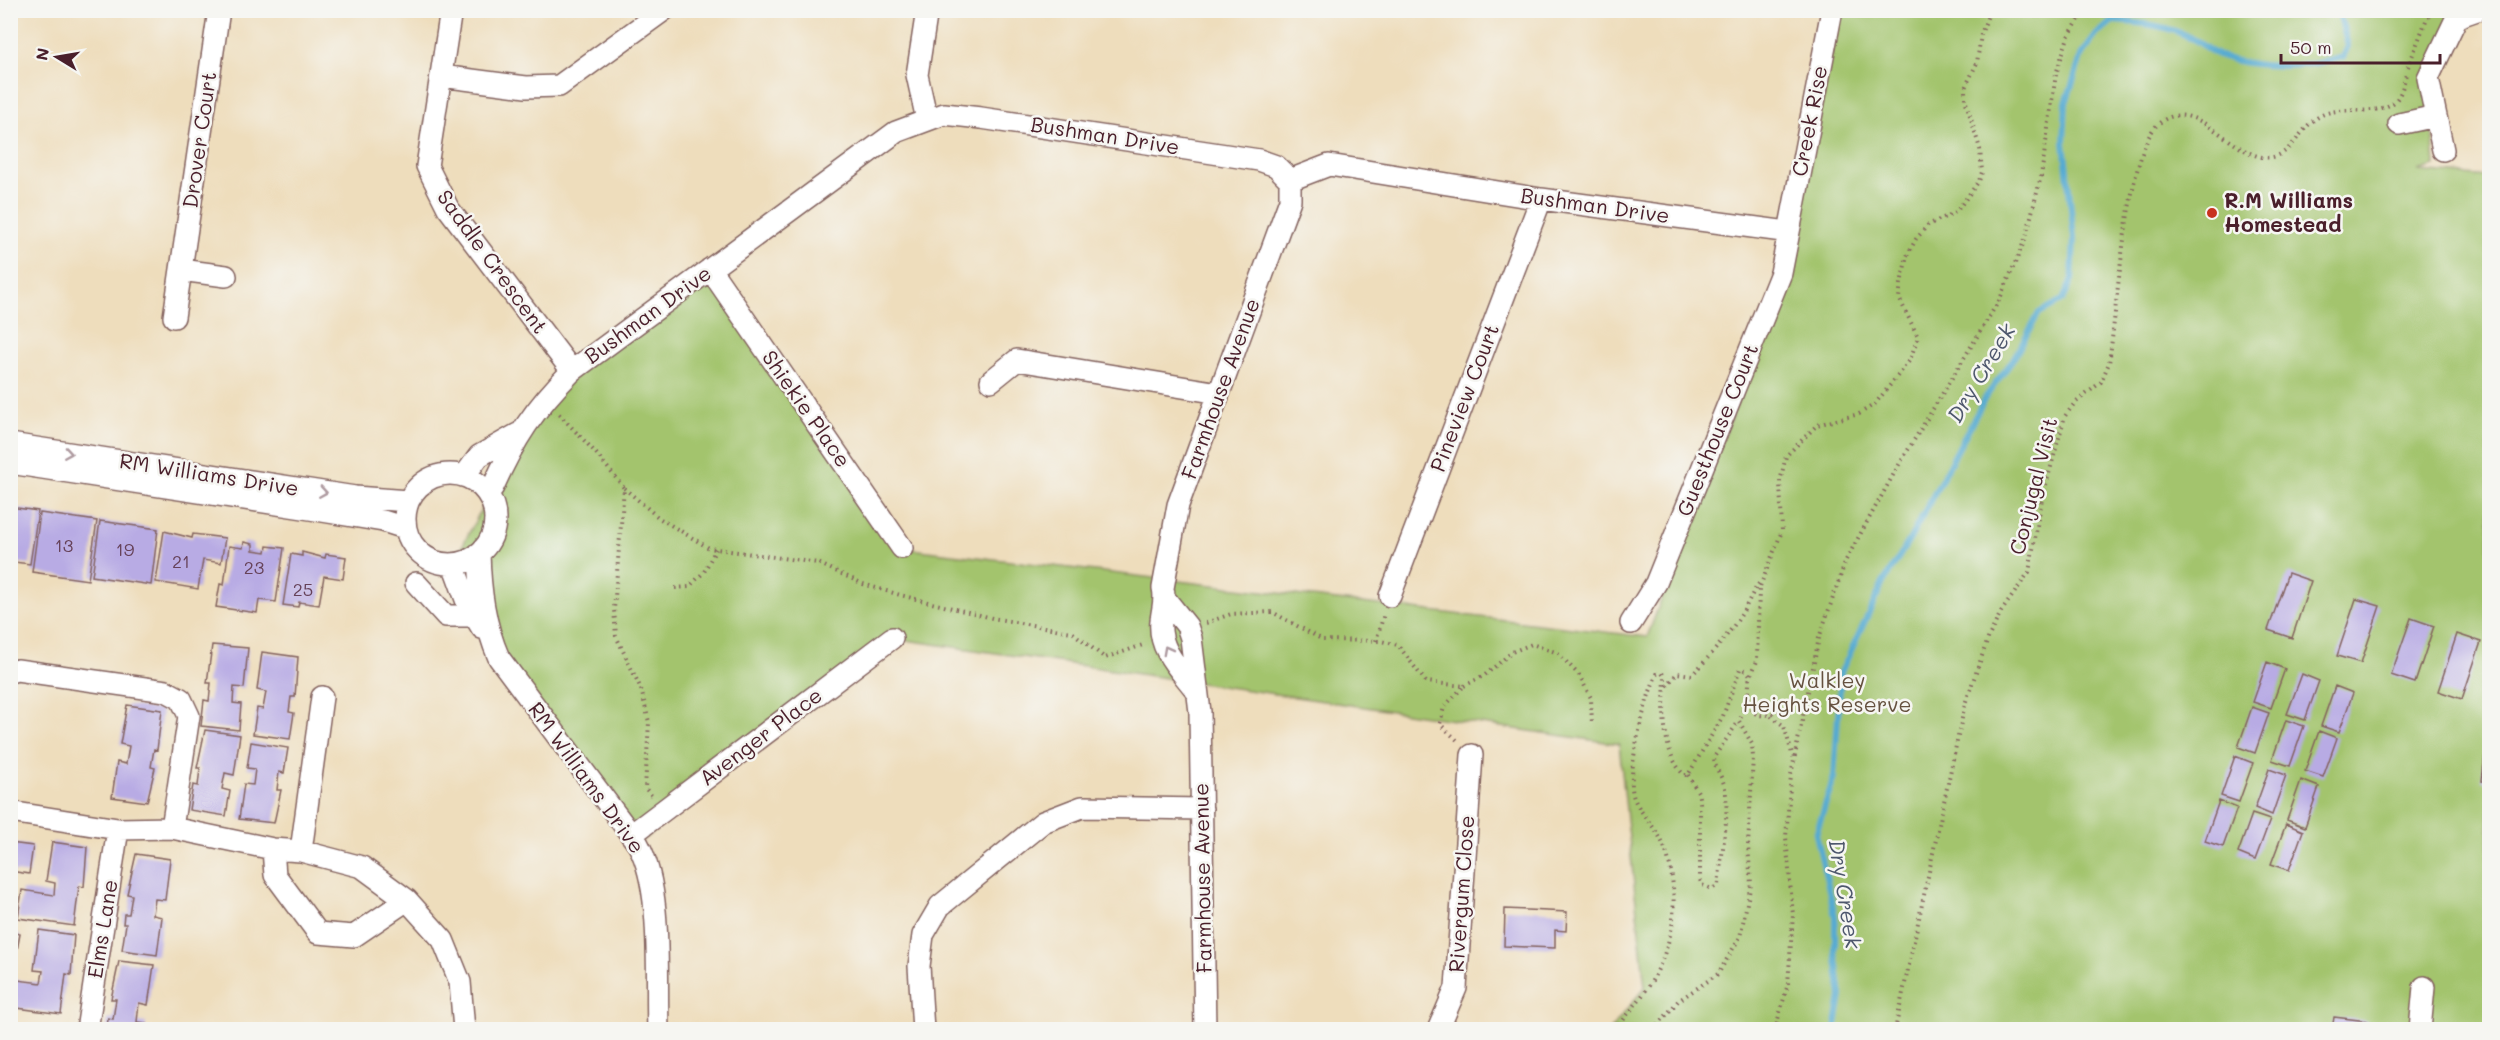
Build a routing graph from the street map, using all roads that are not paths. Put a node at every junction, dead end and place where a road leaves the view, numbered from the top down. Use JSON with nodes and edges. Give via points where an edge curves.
{"nodes":[{"id":1,"x":219,"y":10,"type":"edge"},
{"id":2,"x":451,"y":10,"type":"edge"},
{"id":3,"x":664,"y":10,"type":"edge"},
{"id":4,"x":927,"y":10,"type":"edge"},
{"id":5,"x":1832,"y":10,"type":"edge"},
{"id":6,"x":2477,"y":10,"type":"edge"},
{"id":7,"x":441,"y":76,"type":"junction"},
{"id":8,"x":2436,"y":116,"type":"junction"},
{"id":9,"x":927,"y":120,"type":"junction"},
{"id":10,"x":2399,"y":124,"type":"dead end"},
{"id":11,"x":2443,"y":150,"type":"dead end"},
{"id":12,"x":1290,"y":180,"type":"junction"},
{"id":13,"x":1541,"y":199,"type":"junction"},
{"id":14,"x":1789,"y":232,"type":"junction"},
{"id":15,"x":710,"y":269,"type":"junction"},
{"id":16,"x":181,"y":270,"type":"junction"},
{"id":17,"x":226,"y":276,"type":"dead end"},
{"id":18,"x":174,"y":317,"type":"dead end"},
{"id":19,"x":572,"y":371,"type":"junction"},
{"id":20,"x":991,"y":381,"type":"dead end"},
{"id":21,"x":1220,"y":393,"type":"junction"},
{"id":22,"x":518,"y":434,"type":"junction"},
{"id":23,"x":10,"y":444,"type":"edge"},
{"id":24,"x":10,"y":464,"type":"edge"},
{"id":25,"x":465,"y":475,"type":"junction"},
{"id":26,"x":488,"y":493,"type":"junction"},
{"id":27,"x":408,"y":501,"type":"junction"},
{"id":28,"x":405,"y":528,"type":"junction"},
{"id":29,"x":902,"y":548,"type":"dead end"},
{"id":30,"x":480,"y":553,"type":"junction"},
{"id":31,"x":453,"y":564,"type":"junction"},
{"id":32,"x":416,"y":583,"type":"dead end"},
{"id":33,"x":1390,"y":596,"type":"road end"},
{"id":34,"x":1166,"y":600,"type":"junction"},
{"id":35,"x":474,"y":616,"type":"junction"},
{"id":36,"x":1631,"y":623,"type":"dead end"},
{"id":37,"x":892,"y":638,"type":"dead end"},
{"id":38,"x":492,"y":643,"type":"junction"},
{"id":39,"x":10,"y":672,"type":"edge"},
{"id":40,"x":1197,"y":692,"type":"junction"},
{"id":41,"x":322,"y":697,"type":"dead end"},
{"id":42,"x":1472,"y":755,"type":"road end"},
{"id":43,"x":1202,"y":809,"type":"junction"},
{"id":44,"x":10,"y":812,"type":"edge"},
{"id":45,"x":172,"y":828,"type":"junction"},
{"id":46,"x":118,"y":829,"type":"junction"},
{"id":47,"x":631,"y":835,"type":"junction"},
{"id":48,"x":273,"y":849,"type":"junction"},
{"id":49,"x":301,"y":851,"type":"junction"},
{"id":50,"x":407,"y":900,"type":"junction"},
{"id":51,"x":2424,"y":987,"type":"dead end"},
{"id":52,"x":87,"y":1029,"type":"edge"},
{"id":53,"x":464,"y":1029,"type":"edge"},
{"id":54,"x":658,"y":1029,"type":"edge"},
{"id":55,"x":923,"y":1029,"type":"edge"},
{"id":56,"x":1205,"y":1029,"type":"edge"},
{"id":57,"x":1438,"y":1029,"type":"edge"},
{"id":58,"x":2420,"y":1029,"type":"edge"}],
"edges":[{"from":1,"to":16,"type":"street","name":"Drover Court"},
{"from":2,"to":7,"type":"street","name":"Saddle Crescent"},
{"from":3,"to":7,"type":"street","via":[[559,86],[526,87]]},
{"from":4,"to":9,"type":"street","via":[[918,75]]},
{"from":5,"to":14,"type":"street","name":"Creek Rise"},
{"from":6,"to":8,"type":"street","via":[[2457,17],[2427,78]]},
{"from":7,"to":19,"type":"street","name":"Saddle Crescent","via":[[427,166],[448,208]]},
{"from":8,"to":10,"type":"street"},
{"from":8,"to":11,"type":"street"},
{"from":9,"to":12,"type":"street","name":"Bushman Drive","via":[[944,114],[981,117],[1259,160],[1276,166]]},
{"from":9,"to":15,"type":"street","name":"Bushman Drive","via":[[896,132]]},
{"from":12,"to":13,"type":"street","name":"Bushman Drive","via":[[1329,165]]},
{"from":12,"to":21,"type":"street","name":"Farmhouse Avenue","via":[[1290,200]]},
{"from":13,"to":14,"type":"street","name":"Bushman Drive"},
{"from":13,"to":33,"type":"street","name":"Pineview Court"},
{"from":14,"to":36,"type":"street","name":"Guesthouse Court","via":[[1781,273],[1656,583]]},
{"from":15,"to":19,"type":"street","name":"Bushman Drive"},
{"from":15,"to":29,"type":"street","name":"Shiekie Place"},
{"from":16,"to":17,"type":"street"},
{"from":16,"to":18,"type":"street","name":"Drover Court"},
{"from":19,"to":22,"type":"street","name":"Bushman Drive","via":[[541,402]]},
{"from":20,"to":21,"type":"street","via":[[1017,360]]},
{"from":21,"to":34,"type":"street","name":"Farmhouse Avenue","via":[[1178,505],[1163,588]]},
{"from":22,"to":25,"type":"street","name":"Bushman Drive","via":[[479,456]]},
{"from":22,"to":26,"type":"street","name":"Bushman Drive"},
{"from":23,"to":27,"type":"street","name":"RM Williams Drive","one_way":true,"via":[[355,497]]},
{"from":24,"to":28,"type":"street","name":"RM Williams Drive","via":[[383,521]]},
{"from":25,"to":26,"type":"street"},
{"from":25,"to":27,"type":"street","via":[[435,475],[418,486]]},
{"from":26,"to":30,"type":"street","via":[[495,527]]},
{"from":27,"to":28,"type":"street"},
{"from":28,"to":31,"type":"street","via":[[419,552],[430,560]]},
{"from":30,"to":31,"type":"street"},
{"from":30,"to":38,"type":"street","name":"RM Williams Drive","via":[[482,599]]},
{"from":31,"to":35,"type":"street","name":"RM Williams Drive"},
{"from":32,"to":35,"type":"street","via":[[446,616]]},
{"from":34,"to":40,"type":"street","name":"Farmhouse Avenue","via":[[1188,629]]},
{"from":40,"to":34,"type":"street","name":"Farmhouse Avenue","one_way":true,"via":[[1164,648],[1161,621]]},
{"from":35,"to":38,"type":"street","name":"RM Williams Drive"},
{"from":37,"to":47,"type":"street","name":"Avenger Place"},
{"from":38,"to":47,"type":"street","name":"RM Williams Drive","via":[[505,667]]},
{"from":39,"to":45,"type":"street","via":[[166,691],[181,699],[189,716]]},
{"from":40,"to":43,"type":"street","name":"Farmhouse Avenue"},
{"from":41,"to":49,"type":"street"},
{"from":42,"to":57,"type":"street","name":"Rivergum Close","via":[[1455,988]]},
{"from":43,"to":55,"type":"street","via":[[1082,807],[1043,822],[940,906],[923,935],[919,966]]},
{"from":43,"to":56,"type":"street","name":"Farmhouse Avenue"},
{"from":44,"to":46,"type":"street"},
{"from":45,"to":46,"type":"street"},
{"from":45,"to":48,"type":"street"},
{"from":46,"to":52,"type":"street","name":"Elms Lane"},
{"from":47,"to":54,"type":"street","name":"RM Williams Drive","via":[[644,855],[653,881]]},
{"from":48,"to":49,"type":"street"},
{"from":48,"to":50,"type":"street","via":[[274,875],[318,933],[354,936]]},
{"from":49,"to":50,"type":"street","via":[[362,867]]},
{"from":50,"to":53,"type":"street","via":[[443,940],[460,982]]},
{"from":51,"to":58,"type":"street"}]}
